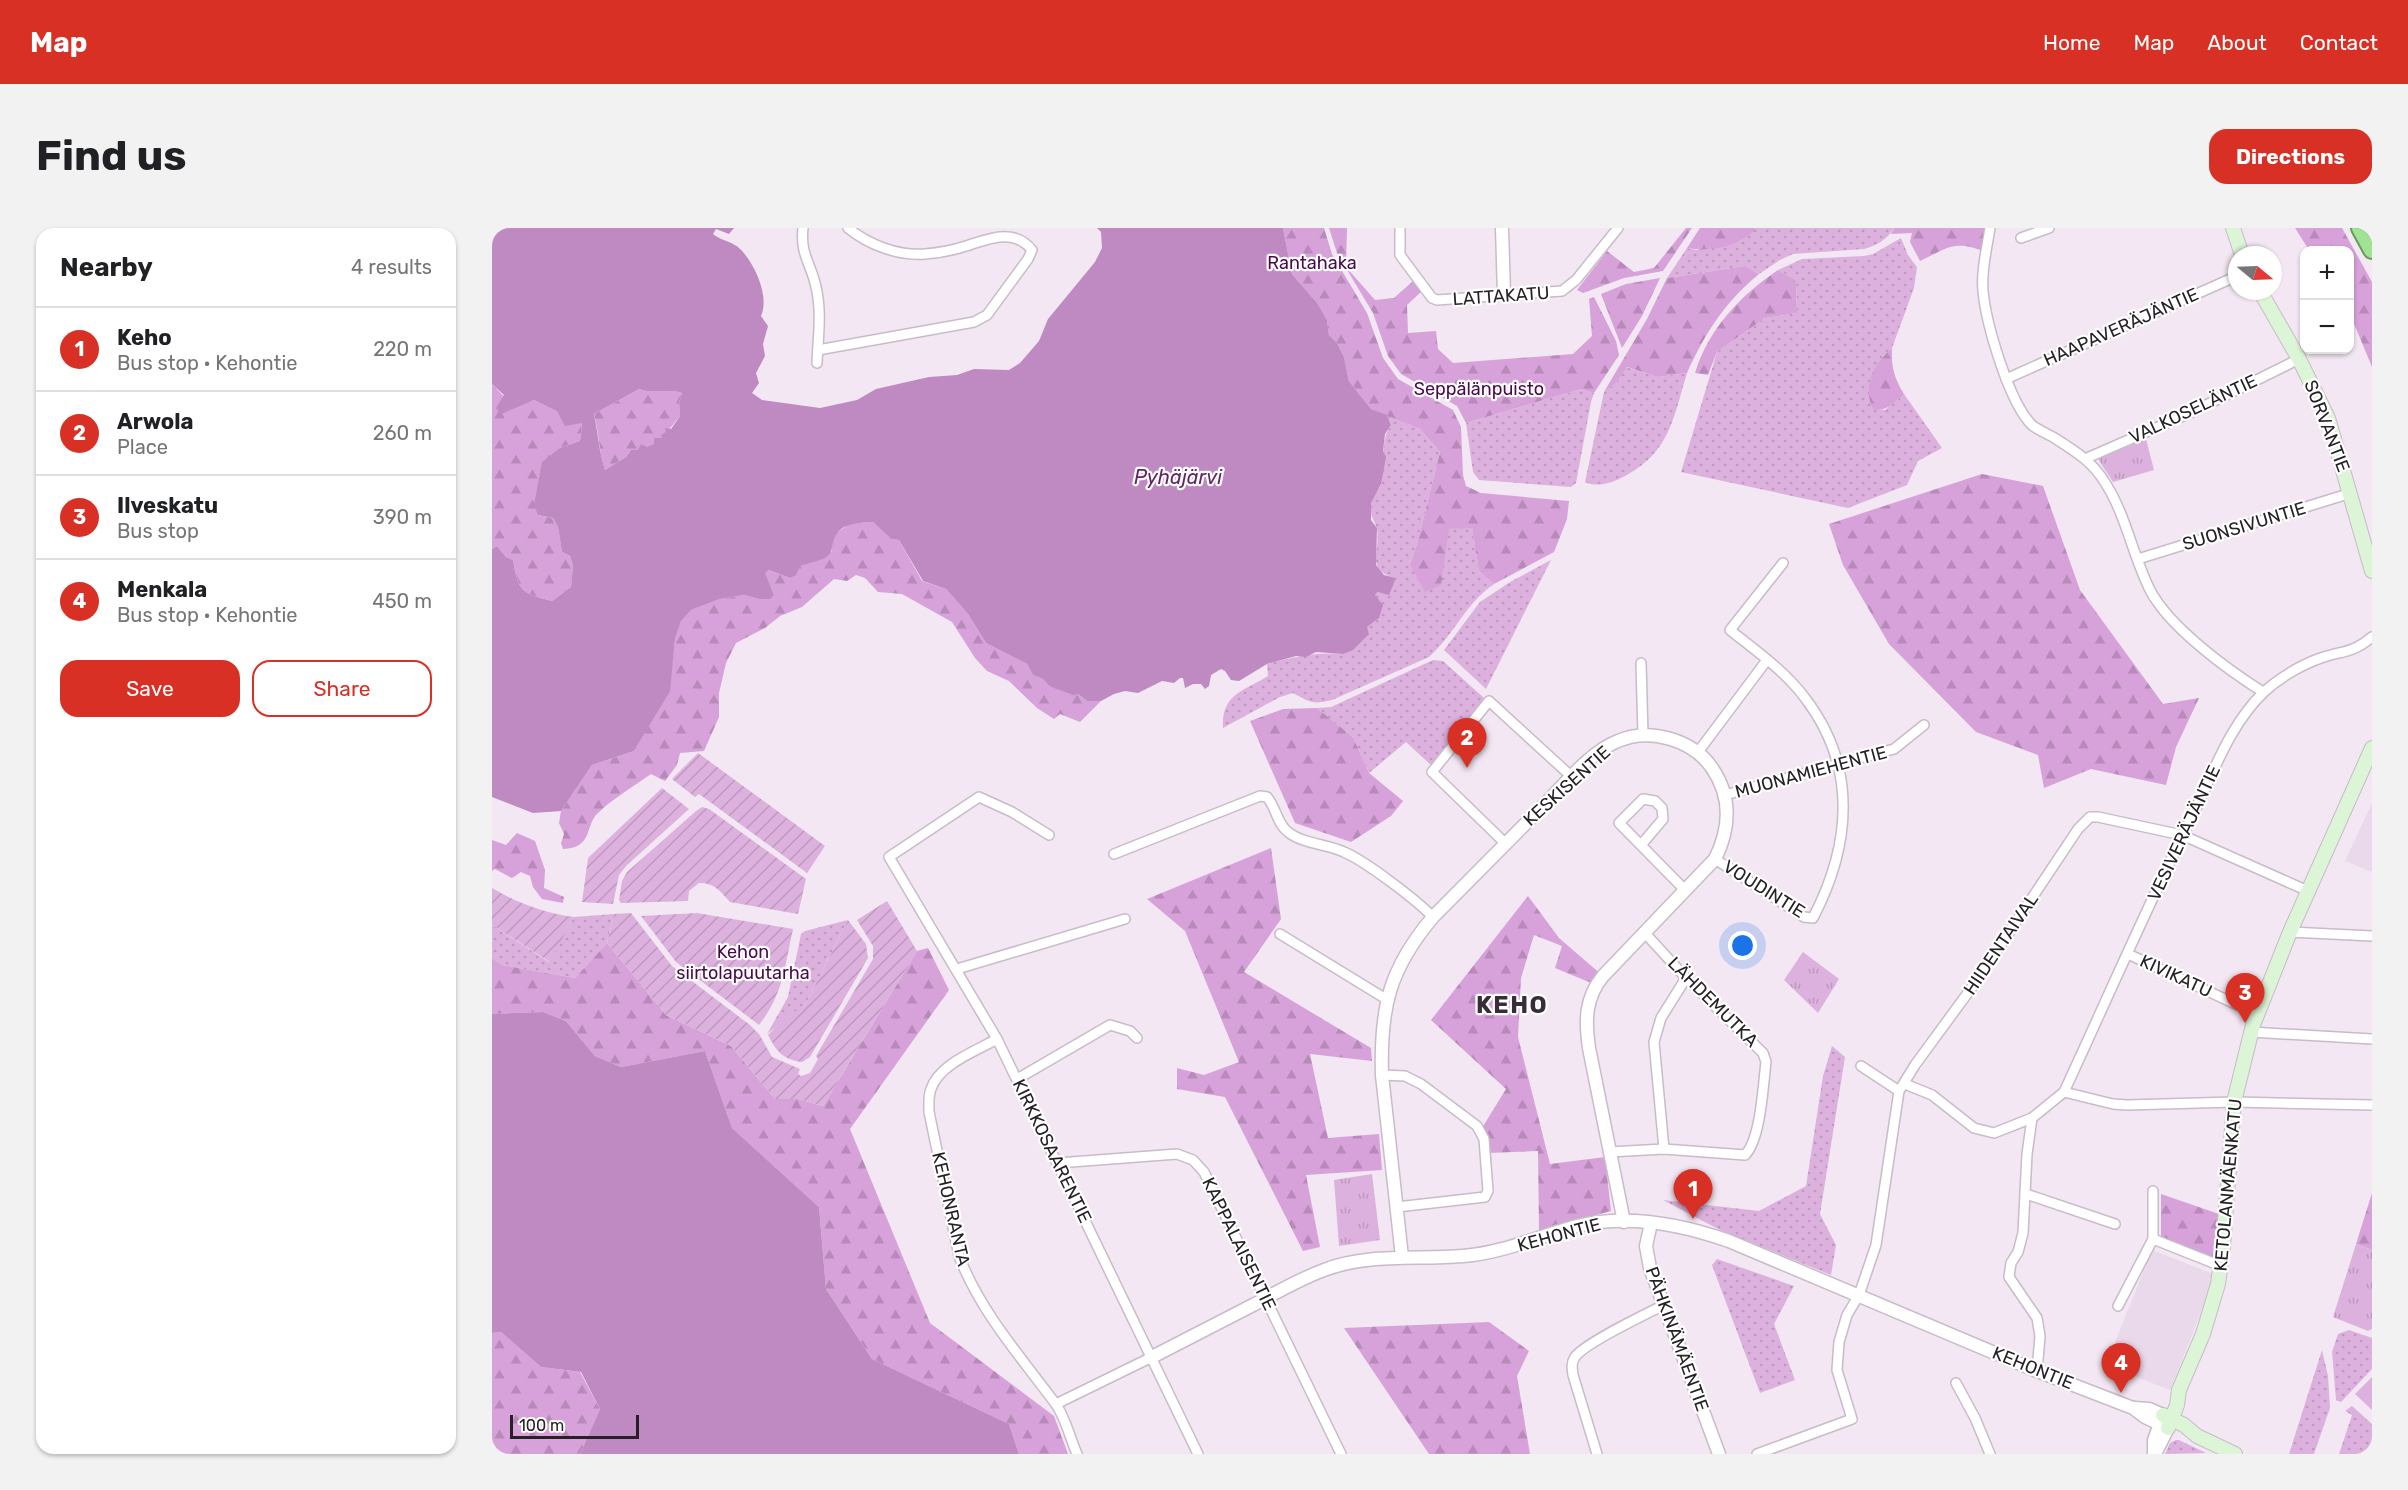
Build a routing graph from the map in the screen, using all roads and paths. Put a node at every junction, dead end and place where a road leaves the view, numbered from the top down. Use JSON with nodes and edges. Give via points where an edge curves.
{"nodes":[{"id":1,"x":803,"y":228,"type":"edge"},
{"id":2,"x":848,"y":228,"type":"edge"},
{"id":3,"x":1400,"y":228,"type":"edge"},
{"id":4,"x":1502,"y":228,"type":"edge"},
{"id":5,"x":1618,"y":228,"type":"edge"},
{"id":6,"x":1990,"y":228,"type":"edge"},
{"id":7,"x":2049,"y":228,"type":"edge"},
{"id":8,"x":2233,"y":228,"type":"edge"},
{"id":9,"x":2360,"y":228,"type":"edge"},
{"id":10,"x":2021,"y":238,"type":"dead end"},
{"id":11,"x":2239,"y":246,"type":"edge"},
{"id":12,"x":2372,"y":250,"type":"edge"},
{"id":13,"x":2228,"y":280,"type":"edge"},
{"id":14,"x":1504,"y":295,"type":"junction"},
{"id":15,"x":2265,"y":300,"type":"edge"},
{"id":16,"x":818,"y":350,"type":"junction"},
{"id":17,"x":2299,"y":359,"type":"junction"},
{"id":18,"x":817,"y":363,"type":"dead end"},
{"id":19,"x":2006,"y":379,"type":"junction"},
{"id":20,"x":2086,"y":458,"type":"junction"},
{"id":21,"x":2351,"y":493,"type":"junction"},
{"id":22,"x":2138,"y":559,"type":"junction"},
{"id":23,"x":1783,"y":563,"type":"dead end"},
{"id":24,"x":2372,"y":571,"type":"edge"},
{"id":25,"x":2372,"y":637,"type":"edge"},
{"id":26,"x":1767,"y":660,"type":"junction"},
{"id":27,"x":1641,"y":663,"type":"dead end"},
{"id":28,"x":2263,"y":692,"type":"junction"},
{"id":29,"x":1924,"y":725,"type":"dead end"},
{"id":30,"x":1643,"y":735,"type":"junction"},
{"id":31,"x":2372,"y":748,"type":"edge"},
{"id":32,"x":1698,"y":752,"type":"junction"},
{"id":33,"x":1839,"y":765,"type":"junction"},
{"id":34,"x":1572,"y":777,"type":"junction"},
{"id":35,"x":1725,"y":795,"type":"junction"},
{"id":36,"x":1049,"y":835,"type":"dead end"},
{"id":37,"x":2182,"y":835,"type":"junction"},
{"id":38,"x":1506,"y":843,"type":"junction"},
{"id":39,"x":1641,"y":845,"type":"junction"},
{"id":40,"x":1114,"y":854,"type":"dead end"},
{"id":41,"x":1715,"y":859,"type":"junction"},
{"id":42,"x":1685,"y":890,"type":"junction"},
{"id":43,"x":2308,"y":891,"type":"junction"},
{"id":44,"x":1433,"y":917,"type":"junction"},
{"id":45,"x":1125,"y":919,"type":"dead end"},
{"id":46,"x":1644,"y":932,"type":"junction"},
{"id":47,"x":2290,"y":932,"type":"junction"},
{"id":48,"x":1280,"y":934,"type":"dead end"},
{"id":49,"x":2372,"y":936,"type":"edge"},
{"id":50,"x":2128,"y":954,"type":"junction"},
{"id":51,"x":957,"y":969,"type":"junction"},
{"id":52,"x":1686,"y":978,"type":"junction"},
{"id":53,"x":1386,"y":999,"type":"junction"},
{"id":54,"x":2257,"y":1014,"type":"junction"},
{"id":55,"x":2251,"y":1032,"type":"junction"},
{"id":56,"x":1137,"y":1038,"type":"dead end"},
{"id":57,"x":997,"y":1039,"type":"junction"},
{"id":58,"x":2372,"y":1039,"type":"edge"},
{"id":59,"x":1861,"y":1066,"type":"dead end"},
{"id":60,"x":1382,"y":1075,"type":"junction"},
{"id":61,"x":1017,"y":1079,"type":"junction"},
{"id":62,"x":1902,"y":1088,"type":"junction"},
{"id":63,"x":2064,"y":1092,"type":"junction"},
{"id":64,"x":2234,"y":1102,"type":"junction"},
{"id":65,"x":2372,"y":1105,"type":"edge"},
{"id":66,"x":2032,"y":1118,"type":"junction"},
{"id":67,"x":1664,"y":1149,"type":"junction"},
{"id":68,"x":1609,"y":1152,"type":"junction"},
{"id":69,"x":1058,"y":1163,"type":"junction"},
{"id":70,"x":2153,"y":1191,"type":"dead end"},
{"id":71,"x":2026,"y":1194,"type":"junction"},
{"id":72,"x":1398,"y":1207,"type":"junction"},
{"id":73,"x":1624,"y":1222,"type":"junction"},
{"id":74,"x":1651,"y":1222,"type":"junction"},
{"id":75,"x":2115,"y":1224,"type":"dead end"},
{"id":76,"x":2153,"y":1239,"type":"junction"},
{"id":77,"x":1402,"y":1257,"type":"junction"},
{"id":78,"x":2221,"y":1266,"type":"junction"},
{"id":79,"x":1859,"y":1295,"type":"junction"},
{"id":80,"x":1266,"y":1298,"type":"junction"},
{"id":81,"x":1664,"y":1305,"type":"junction"},
{"id":82,"x":2118,"y":1305,"type":"dead end"},
{"id":83,"x":1150,"y":1359,"type":"junction"},
{"id":84,"x":2037,"y":1371,"type":"junction"},
{"id":85,"x":1956,"y":1383,"type":"dead end"},
{"id":86,"x":1056,"y":1404,"type":"junction"},
{"id":87,"x":2166,"y":1422,"type":"junction"},
{"id":88,"x":1077,"y":1454,"type":"edge"},
{"id":89,"x":1198,"y":1454,"type":"edge"},
{"id":90,"x":1341,"y":1454,"type":"edge"},
{"id":91,"x":1597,"y":1454,"type":"edge"},
{"id":92,"x":1719,"y":1454,"type":"edge"},
{"id":93,"x":1757,"y":1454,"type":"edge"},
{"id":94,"x":1990,"y":1454,"type":"edge"},
{"id":95,"x":2154,"y":1454,"type":"edge"},
{"id":96,"x":2235,"y":1454,"type":"edge"}],
"edges":[{"from":1,"to":16,"type":"street","via":[[801,245],[816,287]]},
{"from":2,"to":16,"type":"street","via":[[874,244],[911,254],[964,247],[997,234],[1010,234],[1027,242],[1032,250],[987,315],[974,322]]},
{"from":3,"to":14,"type":"street","name":"LATTAKATU","via":[[1400,255],[1432,298]]},
{"from":4,"to":14,"type":"street"},
{"from":5,"to":14,"type":"street","name":"LATTAKATU","via":[[1569,288]]},
{"from":6,"to":19,"type":"street","via":[[1983,291]]},
{"from":7,"to":10,"type":"street"},
{"from":8,"to":11,"type":"main road"},
{"from":9,"to":12,"type":"highway"},
{"from":13,"to":19,"type":"street","name":"HAAPAVERÄJÄNTIE"},
{"from":15,"to":17,"type":"main road","name":"SORVANTIE"},
{"from":16,"to":18,"type":"street"},
{"from":17,"to":20,"type":"street","name":"VALKOSELÄNTIE","via":[[2190,413]]},
{"from":17,"to":21,"type":"main road","name":"SORVANTIE","via":[[2328,418]]},
{"from":19,"to":20,"type":"street","via":[[2017,404],[2034,426]]},
{"from":20,"to":22,"type":"street","via":[[2118,504]]},
{"from":21,"to":22,"type":"street","name":"SUONSIVUNTIE"},
{"from":21,"to":24,"type":"main road","name":"SORVANTIE"},
{"from":22,"to":28,"type":"street","via":[[2150,590],[2172,620]]},
{"from":23,"to":26,"type":"street","via":[[1730,630]]},
{"from":25,"to":28,"type":"street","name":"VESIVERÄJÄNTIE","via":[[2354,650],[2318,659],[2290,673]]},
{"from":26,"to":32,"type":"street"},
{"from":26,"to":33,"type":"street","via":[[1805,697],[1819,718]]},
{"from":27,"to":30,"type":"street"},
{"from":28,"to":37,"type":"street","name":"VESIVERÄJÄNTIE","via":[[2229,740]]},
{"from":29,"to":33,"type":"street","name":"MUONAMIEHENTIE","via":[[1894,749]]},
{"from":30,"to":32,"type":"street","name":"KESKISENTIE","via":[[1677,742]]},
{"from":30,"to":34,"type":"street","name":"KESKISENTIE","via":[[1605,747]]},
{"from":31,"to":43,"type":"main road","name":"KETOLANMÄENKATU"},
{"from":32,"to":35,"type":"street","via":[[1714,771]]},
{"from":33,"to":35,"type":"street","name":"MUONAMIEHENTIE"},
{"from":33,"to":41,"type":"street","name":"VOUDINTIE","via":[[1843,838],[1828,889],[1813,918],[1804,917]]},
{"from":34,"to":38,"type":"street","name":"KESKISENTIE"},
{"from":34,"to":38,"type":"street","via":[[1490,701],[1432,772]]},
{"from":35,"to":41,"type":"street","via":[[1727,821]]},
{"from":36,"to":51,"type":"street","name":"KIRKKOSAARENTIE","via":[[979,797],[889,857]]},
{"from":37,"to":43,"type":"street","name":"HIIDENTAIVAL"},
{"from":37,"to":50,"type":"street","name":"VESIVERÄJÄNTIE"},
{"from":37,"to":62,"type":"street","name":"HIIDENTAIVAL","via":[[2090,817],[2078,829]]},
{"from":38,"to":44,"type":"street","name":"KESKISENTIE"},
{"from":39,"to":39,"type":"street","via":[[1619,824],[1643,799],[1662,808],[1663,819]]},
{"from":39,"to":42,"type":"street"},
{"from":40,"to":44,"type":"street","via":[[1260,796],[1267,797],[1287,832],[1347,853]]},
{"from":41,"to":42,"type":"street"},
{"from":42,"to":46,"type":"street"},
{"from":43,"to":47,"type":"main road","name":"KETOLANMÄENKATU"},
{"from":44,"to":53,"type":"street","name":"KESKISENTIE","via":[[1408,950]]},
{"from":45,"to":51,"type":"street"},
{"from":46,"to":52,"type":"street","name":"LÄHDEMUTKA"},
{"from":46,"to":68,"type":"street","via":[[1596,985],[1586,1014]]},
{"from":47,"to":49,"type":"street"},
{"from":47,"to":54,"type":"main road","name":"KETOLANMÄENKATU"},
{"from":48,"to":53,"type":"street"},
{"from":50,"to":54,"type":"street","name":"KIVIKATU"},
{"from":50,"to":63,"type":"street","name":"VESIVERÄJÄNTIE"},
{"from":51,"to":57,"type":"street","name":"KIRKKOSAARENTIE"},
{"from":52,"to":67,"type":"street","via":[[1661,1018],[1654,1042]]},
{"from":52,"to":67,"type":"street","name":"LÄHDEMUTKA","via":[[1752,1040],[1766,1062],[1755,1137],[1745,1155]]},
{"from":53,"to":60,"type":"street","name":"KESKISENTIE"},
{"from":54,"to":55,"type":"main road","name":"KETOLANMÄENKATU"},
{"from":55,"to":58,"type":"street"},
{"from":55,"to":64,"type":"main road","name":"KETOLANMÄENKATU"},
{"from":56,"to":61,"type":"street","via":[[1130,1030],[1110,1025]]},
{"from":57,"to":61,"type":"street","name":"KIRKKOSAARENTIE"},
{"from":57,"to":86,"type":"street","name":"KEHONRANTA","via":[[938,1077],[931,1089],[929,1113],[965,1272],[984,1306]]},
{"from":59,"to":62,"type":"street"},
{"from":60,"to":72,"type":"street","name":"KESKISENTIE"},
{"from":60,"to":72,"type":"street","via":[[1405,1076],[1421,1084],[1477,1126],[1484,1139],[1488,1191],[1485,1197]]},
{"from":61,"to":69,"type":"street","name":"KIRKKOSAARENTIE"},
{"from":62,"to":66,"type":"street","via":[[1932,1095],[1984,1133]]},
{"from":62,"to":79,"type":"street","name":"HIIDENTAIVAL","via":[[1876,1245]]},
{"from":63,"to":64,"type":"street","via":[[2120,1104]]},
{"from":63,"to":66,"type":"street"},
{"from":64,"to":65,"type":"street"},
{"from":64,"to":78,"type":"main road","name":"KETOLANMÄENKATU"},
{"from":66,"to":71,"type":"street"},
{"from":67,"to":68,"type":"street","name":"LÄHDEMUTKA"},
{"from":68,"to":73,"type":"street"},
{"from":69,"to":80,"type":"street","name":"KAPPALAISENTIE","via":[[1177,1154],[1192,1160],[1216,1192]]},
{"from":69,"to":83,"type":"street","name":"KIRKKOSAARENTIE"},
{"from":70,"to":76,"type":"street"},
{"from":71,"to":75,"type":"street"},
{"from":71,"to":84,"type":"street","via":[[2023,1233],[2008,1272],[2037,1318]]},
{"from":72,"to":77,"type":"street","name":"KESKISENTIE"},
{"from":73,"to":74,"type":"street","name":"KEHONTIE"},
{"from":73,"to":77,"type":"street","name":"KEHONTIE","via":[[1578,1226],[1511,1248],[1464,1257]]},
{"from":74,"to":79,"type":"street","name":"KEHONTIE","via":[[1710,1234]]},
{"from":74,"to":81,"type":"street","name":"PÄHKINÄMÄENTIE","via":[[1648,1260]]},
{"from":76,"to":78,"type":"street"},
{"from":76,"to":82,"type":"street"},
{"from":77,"to":80,"type":"street","name":"KEHONTIE","via":[[1323,1270]]},
{"from":78,"to":87,"type":"main road","name":"KETOLANMÄENKATU","via":[[2203,1334],[2177,1405]]},
{"from":79,"to":84,"type":"street","name":"KEHONTIE"},
{"from":79,"to":93,"type":"street","name":"HIIDENTAIVAL","via":[[1847,1315],[1837,1352],[1837,1370],[1852,1419]]},
{"from":80,"to":83,"type":"street","name":"KEHONTIE"},
{"from":80,"to":90,"type":"street","name":"KAPPALAISENTIE"},
{"from":81,"to":91,"type":"street","via":[[1574,1358],[1573,1375]]},
{"from":81,"to":92,"type":"street","name":"PÄHKINÄMÄENTIE"},
{"from":83,"to":86,"type":"street","name":"KEHONTIE"},
{"from":83,"to":89,"type":"street","name":"KIRKKOSAARENTIE"},
{"from":84,"to":87,"type":"street","name":"KEHONTIE","via":[[2133,1408],[2149,1409]]},
{"from":85,"to":94,"type":"street"},
{"from":86,"to":88,"type":"street","name":"KEHONRANTA"},
{"from":87,"to":95,"type":"street","name":"KETOLANMÄENKATU"},
{"from":87,"to":96,"type":"main road","name":"KEHONTIE","via":[[2184,1425],[2197,1436]]}]}
